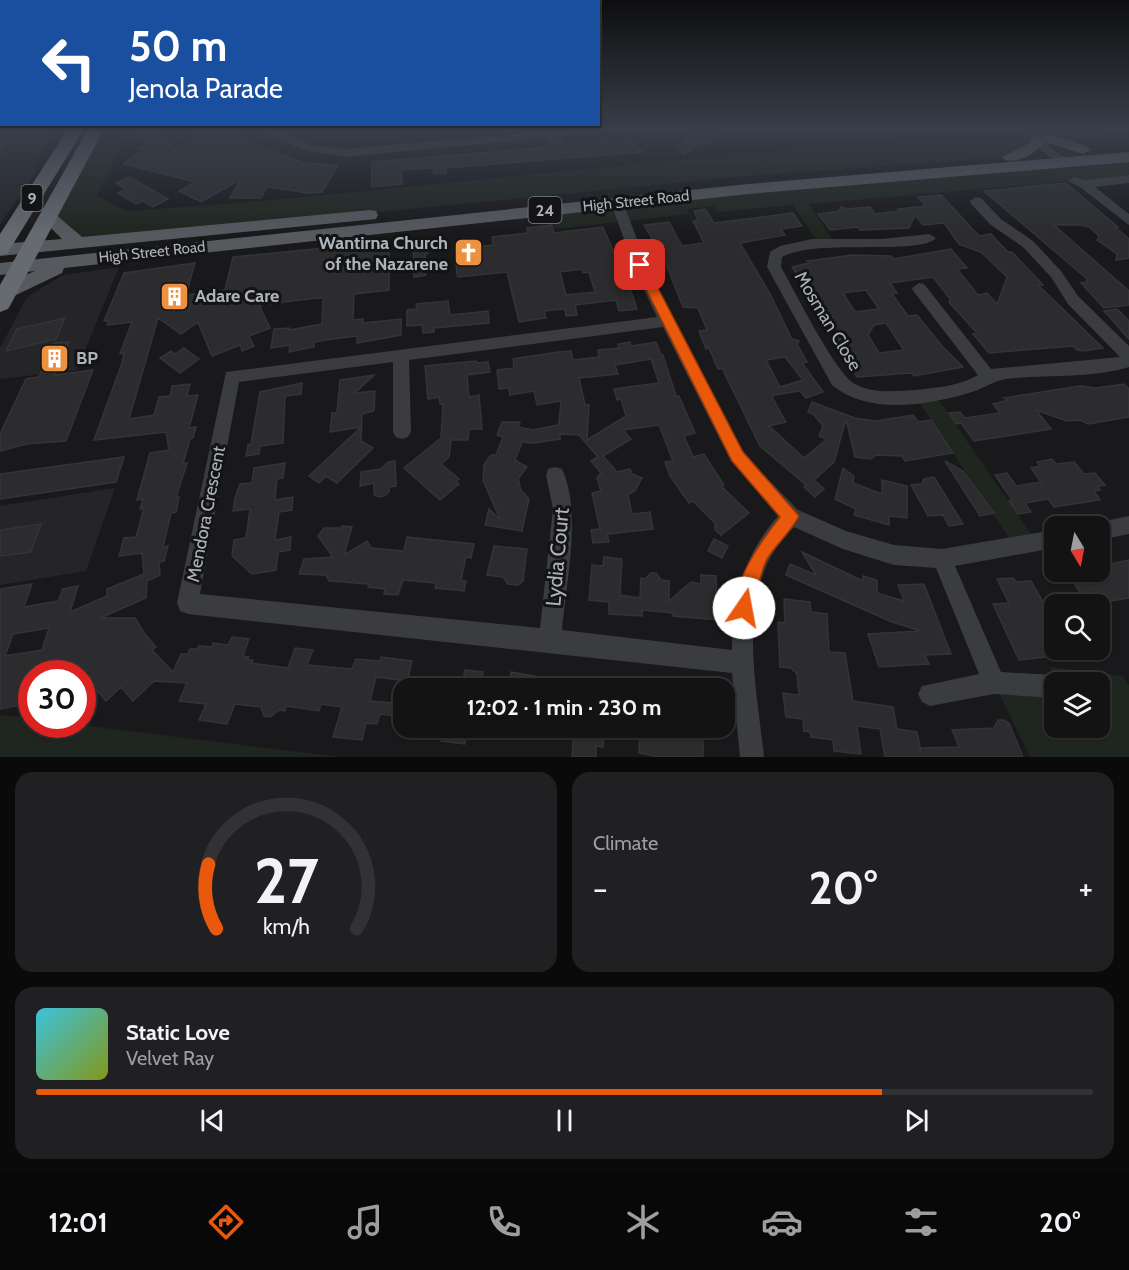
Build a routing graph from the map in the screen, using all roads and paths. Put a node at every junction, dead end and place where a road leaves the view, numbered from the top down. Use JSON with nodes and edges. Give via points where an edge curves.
{"nodes":[{"id":1,"x":52,"y":164,"type":"edge"},
{"id":2,"x":77,"y":164,"type":"edge"},
{"id":3,"x":909,"y":164,"type":"edge"},
{"id":4,"x":995,"y":164,"type":"edge"},
{"id":5,"x":845,"y":169,"type":"junction"},
{"id":6,"x":863,"y":179,"type":"junction"},
{"id":7,"x":1129,"y":179,"type":"edge"},
{"id":8,"x":976,"y":201,"type":"dead end"},
{"id":9,"x":617,"y":203,"type":"junction"},
{"id":10,"x":380,"y":214,"type":"junction"},
{"id":11,"x":48,"y":217,"type":"junction"},
{"id":12,"x":1129,"y":221,"type":"edge"},
{"id":13,"x":393,"y":226,"type":"junction"},
{"id":14,"x":6,"y":232,"type":"edge"},
{"id":15,"x":929,"y":238,"type":"dead end"},
{"id":16,"x":31,"y":247,"type":"junction"},
{"id":17,"x":0,"y":250,"type":"edge"},
{"id":18,"x":79,"y":250,"type":"junction"},
{"id":19,"x":21,"y":266,"type":"junction"},
{"id":20,"x":0,"y":269,"type":"edge"},
{"id":21,"x":4,"y":298,"type":"edge"},
{"id":22,"x":911,"y":303,"type":"dead end"},
{"id":23,"x":668,"y":321,"type":"junction"},
{"id":24,"x":401,"y":355,"type":"junction"},
{"id":25,"x":1129,"y":359,"type":"edge"},
{"id":26,"x":988,"y":377,"type":"junction"},
{"id":27,"x":402,"y":432,"type":"dead end"},
{"id":28,"x":555,"y":475,"type":"dead end"},
{"id":29,"x":790,"y":516,"type":"junction"},
{"id":30,"x":1129,"y":525,"type":"edge"},
{"id":31,"x":1110,"y":529,"type":"edge"},
{"id":32,"x":1044,"y":541,"type":"edge"},
{"id":33,"x":942,"y":559,"type":"junction"},
{"id":34,"x":550,"y":640,"type":"junction"},
{"id":35,"x":745,"y":663,"type":"junction"},
{"id":36,"x":994,"y":683,"type":"junction"},
{"id":37,"x":1044,"y":686,"type":"edge"},
{"id":38,"x":930,"y":694,"type":"dead end"},
{"id":39,"x":752,"y":757,"type":"edge"}],
"edges":[{"from":1,"to":14,"type":"highway","number":"9"},
{"from":2,"to":11,"type":"highway","number":"9"},
{"from":3,"to":5,"type":"main road","name":"High Street Road","number":"24"},
{"from":4,"to":6,"type":"main road","name":"High Street Road","number":"24"},
{"from":5,"to":6,"type":"main road"},
{"from":5,"to":10,"type":"main road","name":"High Street Road","number":"24"},
{"from":6,"to":9,"type":"main road","name":"High Street Road","number":"24"},
{"from":7,"to":12,"type":"street","via":[[1079,183]]},
{"from":8,"to":25,"type":"street","via":[[989,223],[1028,244],[1056,274],[1073,300]]},
{"from":9,"to":13,"type":"main road","name":"High Street Road","number":"24"},
{"from":9,"to":23,"type":"street","via":[[640,265]]},
{"from":10,"to":13,"type":"main road","via":[[381,221]]},
{"from":10,"to":18,"type":"main road","name":"High Street Road","number":"24"},
{"from":11,"to":16,"type":"highway","number":"9"},
{"from":11,"to":18,"type":"main road"},
{"from":13,"to":18,"type":"main road","name":"High Street Road","number":"24"},
{"from":14,"to":17,"type":"highway","number":"9"},
{"from":15,"to":26,"type":"street","name":"Mosman Close","via":[[903,247],[836,242],[788,248],[775,255],[773,264],[838,380],[851,392],[873,397],[924,395],[972,386]]},
{"from":16,"to":17,"type":"main road","name":"High Street Road","number":"24"},
{"from":16,"to":18,"type":"main road","name":"High Street Road","number":"24"},
{"from":16,"to":19,"type":"highway","number":"9"},
{"from":18,"to":19,"type":"main road","name":"High Street Road","number":"24"},
{"from":18,"to":21,"type":"main road"},
{"from":19,"to":20,"type":"main road","name":"High Street Road","number":"24"},
{"from":19,"to":21,"type":"highway","number":"9"},
{"from":22,"to":26,"type":"street","via":[[924,294]]},
{"from":23,"to":24,"type":"street","name":"Mendora Crescent"},
{"from":23,"to":29,"type":"street","via":[[737,456]]},
{"from":24,"to":27,"type":"street"},
{"from":24,"to":34,"type":"street","name":"Mendora Crescent","via":[[232,377],[188,603]]},
{"from":25,"to":26,"type":"street","name":"Mosman Close","via":[[1095,369],[1052,368]]},
{"from":28,"to":34,"type":"street","name":"Lydia Court","via":[[563,509]]},
{"from":29,"to":33,"type":"street","via":[[878,551]]},
{"from":29,"to":35,"type":"street","via":[[761,554],[750,580],[744,608]]},
{"from":30,"to":31,"type":"street"},
{"from":32,"to":33,"type":"street"},
{"from":33,"to":36,"type":"street"},
{"from":34,"to":35,"type":"street","name":"Mendora Crescent"},
{"from":35,"to":39,"type":"street"},
{"from":36,"to":37,"type":"street"},
{"from":36,"to":38,"type":"street"}]}
